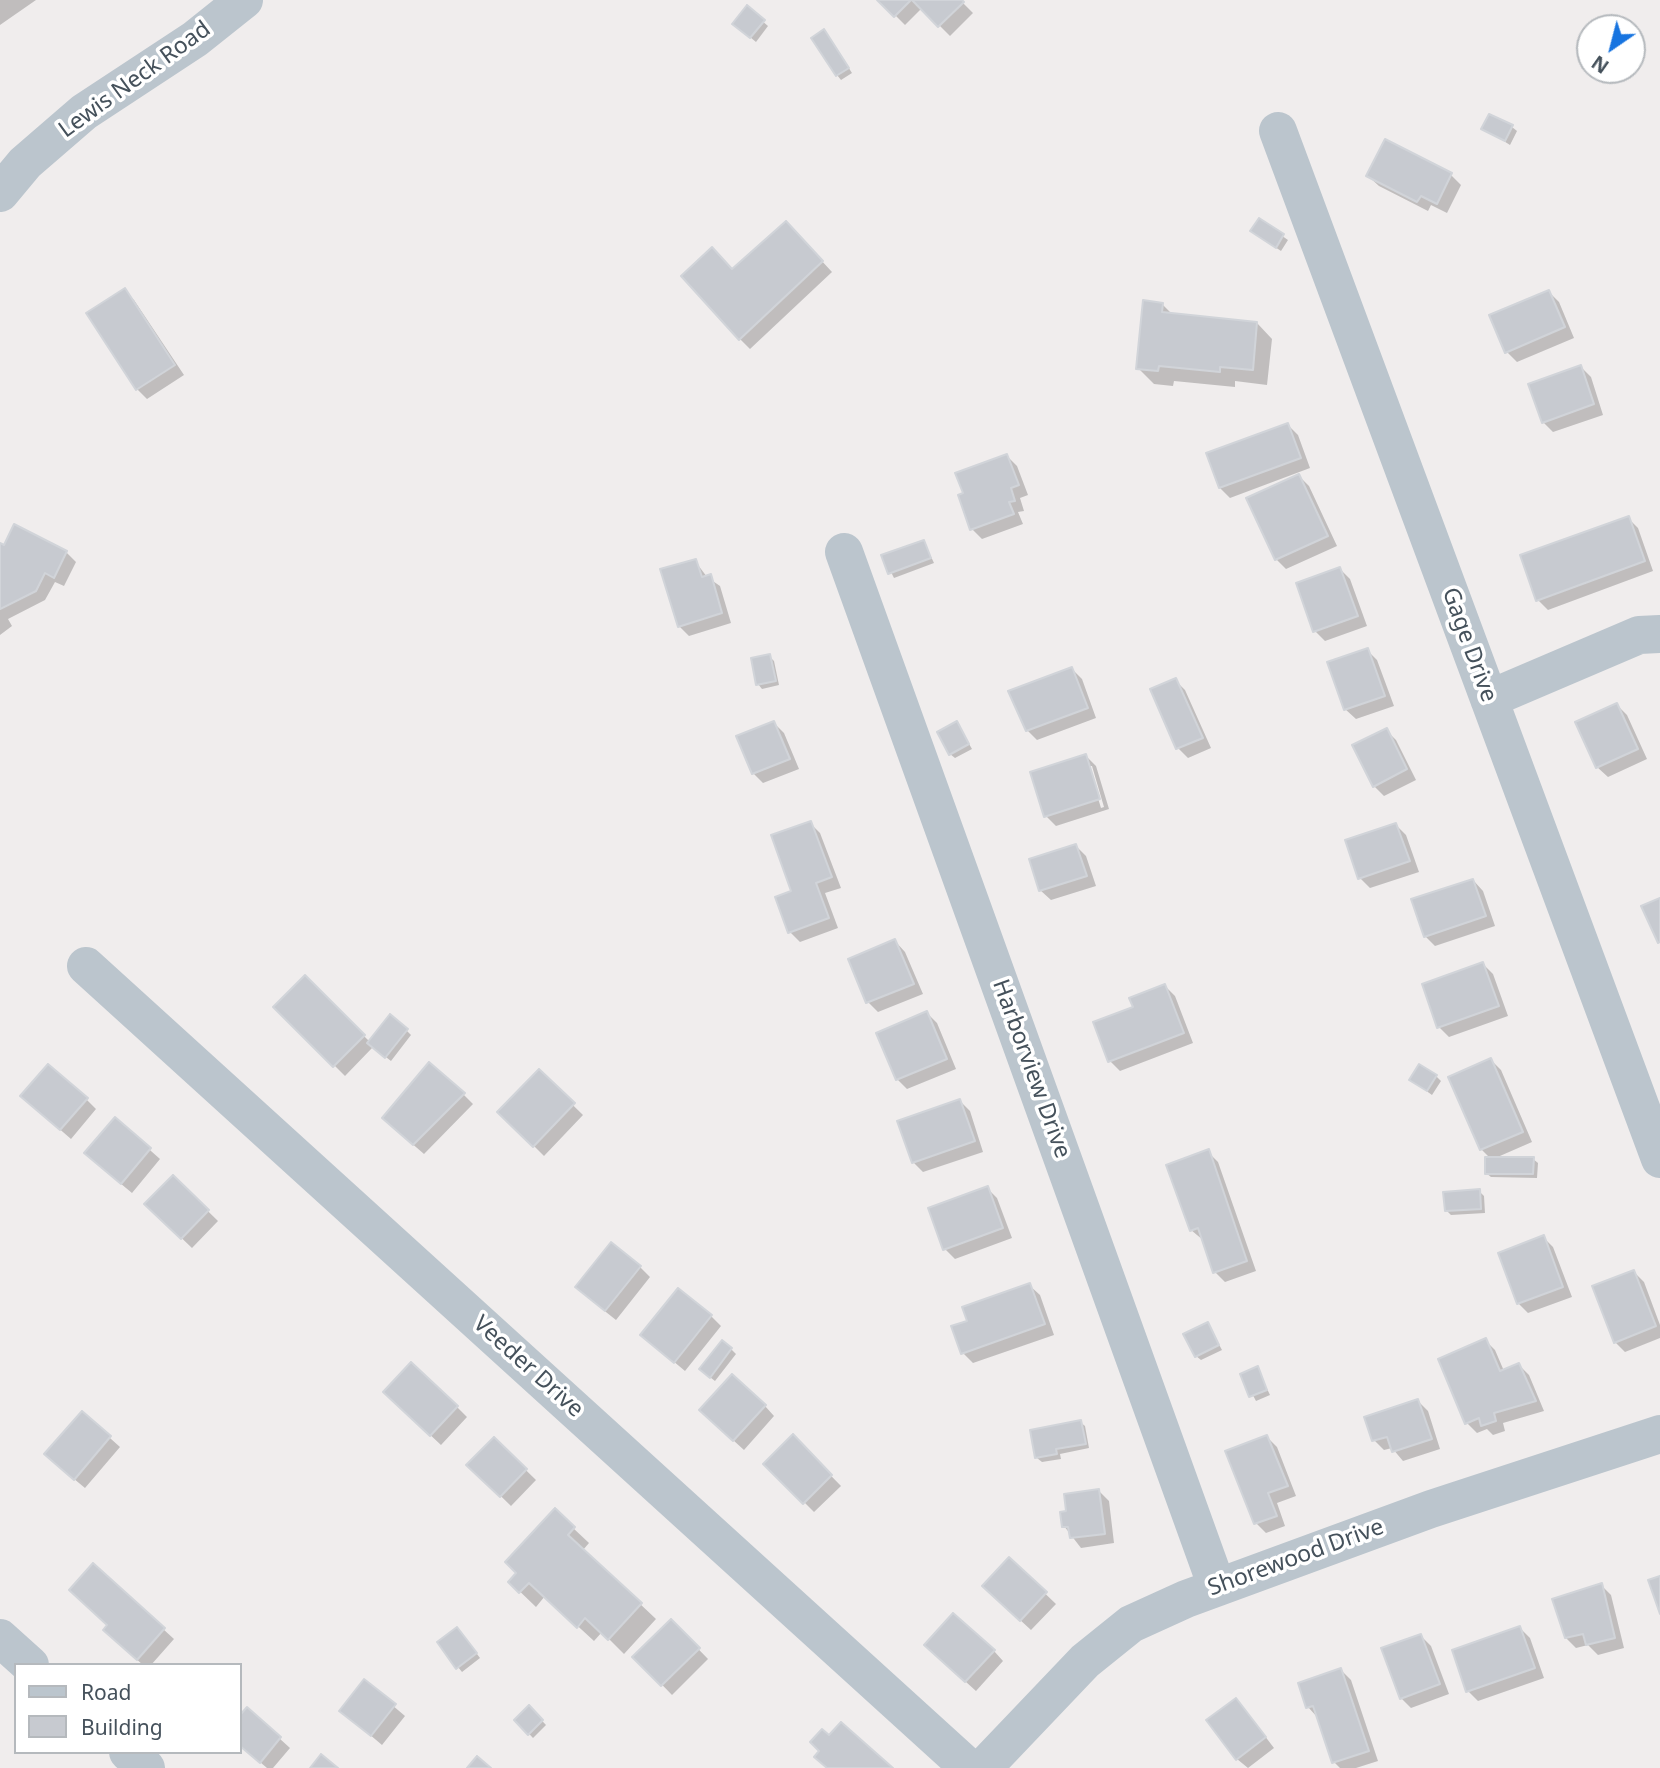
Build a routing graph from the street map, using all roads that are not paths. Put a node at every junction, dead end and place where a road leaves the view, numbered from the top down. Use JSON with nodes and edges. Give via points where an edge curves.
{"nodes":[{"id":1,"x":244,"y":0,"type":"edge"},
{"id":2,"x":1278,"y":131,"type":"dead end"},
{"id":3,"x":0,"y":193,"type":"edge"},
{"id":4,"x":844,"y":552,"type":"dead end"},
{"id":5,"x":1660,"y":634,"type":"edge"},
{"id":6,"x":1489,"y":699,"type":"junction"},
{"id":7,"x":86,"y":966,"type":"dead end"},
{"id":8,"x":1660,"y":1159,"type":"edge"},
{"id":9,"x":1660,"y":1434,"type":"edge"},
{"id":10,"x":1217,"y":1587,"type":"junction"},
{"id":11,"x":0,"y":1637,"type":"edge"},
{"id":12,"x":28,"y":1663,"type":"edge"},
{"id":13,"x":130,"y":1754,"type":"edge"},
{"id":14,"x":146,"y":1768,"type":"edge"},
{"id":15,"x":969,"y":1768,"type":"edge"},
{"id":16,"x":982,"y":1768,"type":"edge"}],
"edges":[{"from":1,"to":3,"type":"street","name":"Lewis Neck Road","via":[[195,39],[84,112],[25,163]]},
{"from":2,"to":6,"type":"street","name":"Gage Drive"},
{"from":4,"to":10,"type":"street","name":"Harborview Drive"},
{"from":5,"to":6,"type":"street","via":[[1627,640]]},
{"from":6,"to":8,"type":"street","name":"Gage Drive"},
{"from":7,"to":15,"type":"street","name":"Veeder Drive"},
{"from":9,"to":10,"type":"street","name":"Shorewood Drive","via":[[1431,1509]]},
{"from":10,"to":16,"type":"street","name":"Shorewood Drive","via":[[1131,1624],[1085,1661]]},
{"from":11,"to":12,"type":"street"},
{"from":13,"to":14,"type":"street"}]}
